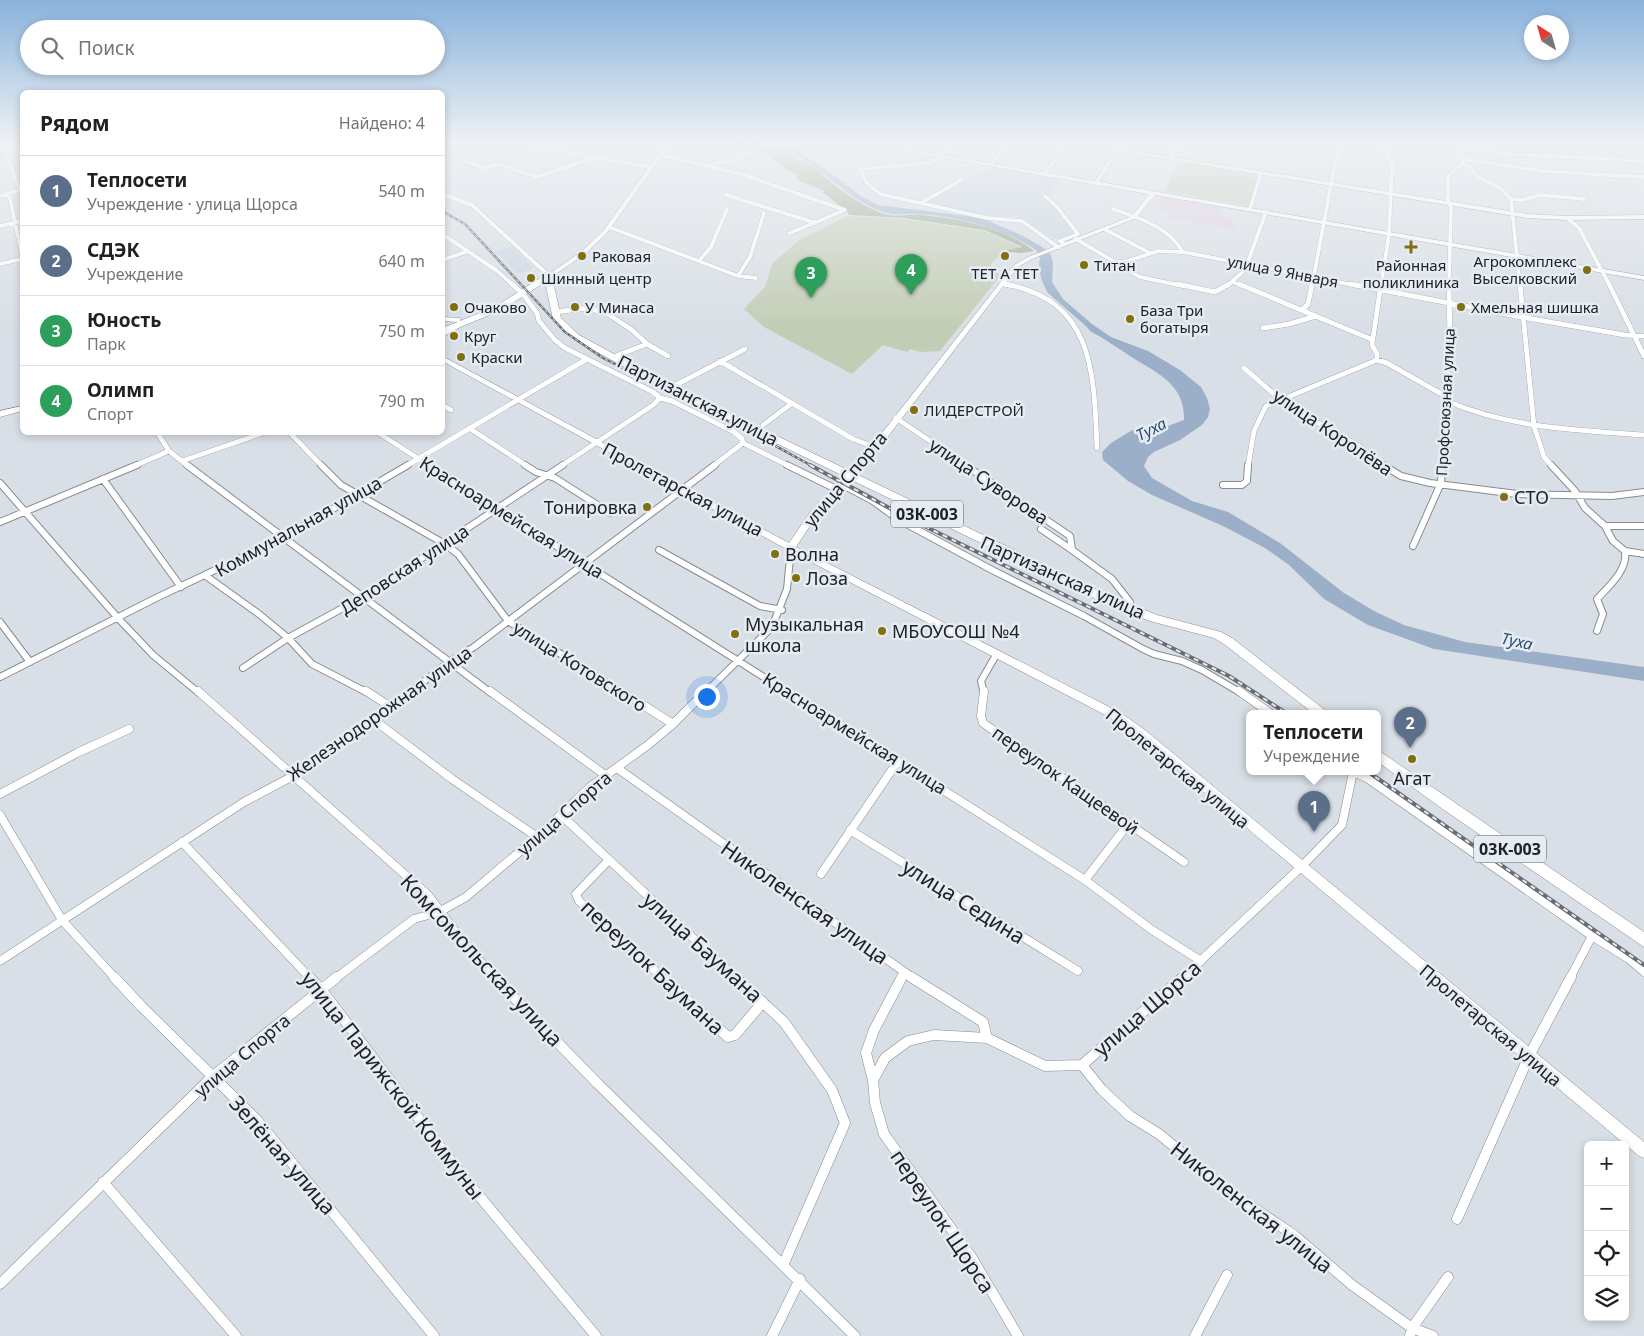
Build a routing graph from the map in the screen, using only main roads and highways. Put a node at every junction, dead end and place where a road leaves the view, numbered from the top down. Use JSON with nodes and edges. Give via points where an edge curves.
{"nodes":[{"id":1,"x":625,"y":204,"type":"edge"},
{"id":2,"x":1144,"y":204,"type":"edge"},
{"id":3,"x":1224,"y":204,"type":"edge"},
{"id":4,"x":1451,"y":204,"type":"edge"},
{"id":5,"x":1644,"y":217,"type":"edge"},
{"id":6,"x":548,"y":277,"type":"junction"},
{"id":7,"x":1644,"y":278,"type":"edge"},
{"id":8,"x":531,"y":289,"type":"junction"},
{"id":9,"x":550,"y":293,"type":"junction"},
{"id":10,"x":445,"y":320,"type":"edge"},
{"id":11,"x":460,"y":322,"type":"junction"},
{"id":12,"x":445,"y":329,"type":"edge"},
{"id":13,"x":445,"y":360,"type":"edge"},
{"id":14,"x":20,"y":409,"type":"edge"},
{"id":15,"x":0,"y":414,"type":"edge"},
{"id":16,"x":850,"y":476,"type":"junction"},
{"id":17,"x":792,"y":548,"type":"junction"},
{"id":18,"x":1317,"y":710,"type":"edge"},
{"id":19,"x":1381,"y":757,"type":"edge"},
{"id":20,"x":1644,"y":940,"type":"edge"},
{"id":21,"x":1644,"y":1151,"type":"edge"}],
"edges":[{"from":1,"to":6,"type":"main road","via":[[609,227],[582,253]]},
{"from":2,"to":16,"type":"main road","name":"улица Спорта","via":[[1134,217],[1016,266]]},
{"from":3,"to":7,"type":"main road"},
{"from":4,"to":5,"type":"main road","via":[[1567,218]]},
{"from":6,"to":8,"type":"main road"},
{"from":6,"to":9,"type":"main road"},
{"from":8,"to":9,"type":"main road","via":[[546,289]]},
{"from":8,"to":11,"type":"main road","via":[[509,302]]},
{"from":9,"to":16,"type":"main road","name":"Партизанская улица","number":"03К-003","via":[[557,319],[576,337],[670,388]]},
{"from":10,"to":11,"type":"main road"},
{"from":11,"to":12,"type":"main road"},
{"from":13,"to":17,"type":"main road","name":"Пролетарская улица"},
{"from":14,"to":15,"type":"main road"},
{"from":16,"to":17,"type":"main road","name":"улица Спорта","via":[[797,536]]},
{"from":16,"to":18,"type":"main road","name":"Партизанская улица","number":"03К-003","via":[[1129,610],[1217,635]]},
{"from":17,"to":21,"type":"main road","name":"Пролетарская улица","via":[[1117,716]]},
{"from":19,"to":20,"type":"main road","number":"03К-003"}]}
